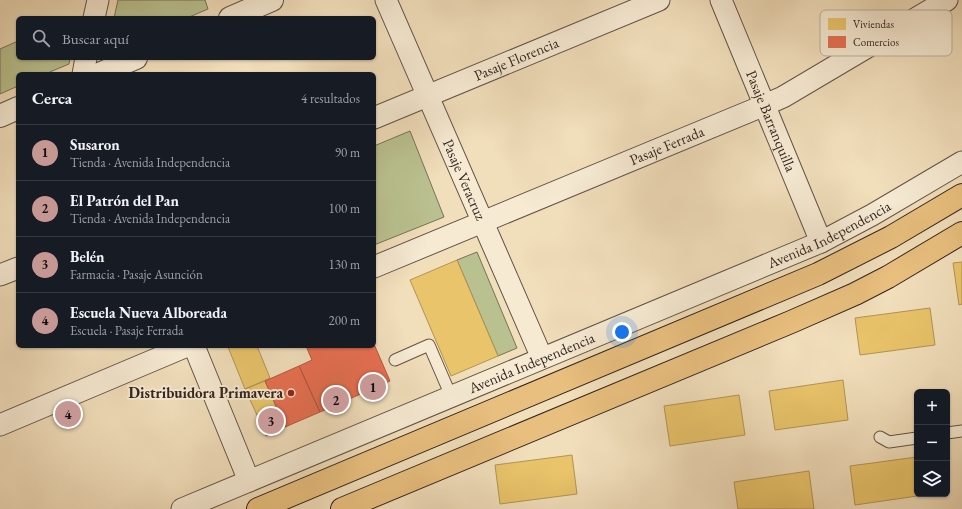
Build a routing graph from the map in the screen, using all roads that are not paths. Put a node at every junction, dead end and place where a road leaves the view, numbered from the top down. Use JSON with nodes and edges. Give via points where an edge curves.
{"nodes":[{"id":1,"x":98,"y":0,"type":"edge"},
{"id":2,"x":272,"y":0,"type":"edge"},
{"id":3,"x":386,"y":0,"type":"edge"},
{"id":4,"x":659,"y":0,"type":"edge"},
{"id":5,"x":721,"y":0,"type":"edge"},
{"id":6,"x":947,"y":0,"type":"edge"},
{"id":7,"x":930,"y":10,"type":"edge"},
{"id":8,"x":94,"y":16,"type":"edge"},
{"id":9,"x":235,"y":16,"type":"edge"},
{"id":10,"x":852,"y":56,"type":"edge"},
{"id":11,"x":86,"y":60,"type":"edge"},
{"id":12,"x":131,"y":60,"type":"edge"},
{"id":13,"x":83,"y":72,"type":"edge"},
{"id":14,"x":103,"y":72,"type":"edge"},
{"id":15,"x":428,"y":96,"type":"junction"},
{"id":16,"x":765,"y":105,"type":"junction"},
{"id":17,"x":16,"y":109,"type":"edge"},
{"id":18,"x":0,"y":116,"type":"edge"},
{"id":19,"x":376,"y":117,"type":"edge"},
{"id":20,"x":962,"y":162,"type":"edge"},
{"id":21,"x":962,"y":195,"type":"edge"},
{"id":22,"x":483,"y":222,"type":"junction"},
{"id":23,"x":962,"y":233,"type":"edge"},
{"id":24,"x":821,"y":242,"type":"junction"},
{"id":25,"x":376,"y":267,"type":"edge"},
{"id":26,"x":16,"y":269,"type":"edge"},
{"id":27,"x":0,"y":275,"type":"edge"},
{"id":28,"x":182,"y":348,"type":"edge"},
{"id":29,"x":195,"y":348,"type":"edge"},
{"id":30,"x":542,"y":358,"type":"junction"},
{"id":31,"x":396,"y":360,"type":"dead end"},
{"id":32,"x":451,"y":396,"type":"junction"},
{"id":33,"x":0,"y":425,"type":"edge"},
{"id":34,"x":962,"y":431,"type":"edge"},
{"id":35,"x":950,"y":433,"type":"edge"},
{"id":36,"x":880,"y":437,"type":"dead end"},
{"id":37,"x":914,"y":438,"type":"edge"},
{"id":38,"x":250,"y":481,"type":"junction"},
{"id":39,"x":351,"y":507,"type":"edge"},
{"id":40,"x":182,"y":509,"type":"edge"},
{"id":41,"x":258,"y":509,"type":"edge"}],
"edges":[{"from":1,"to":8,"type":"street"},
{"from":2,"to":9,"type":"street"},
{"from":3,"to":15,"type":"street","name":"Pasaje Veracruz"},
{"from":4,"to":15,"type":"street","name":"Pasaje Florencia"},
{"from":5,"to":16,"type":"street","name":"Pasaje Barranquilla"},
{"from":6,"to":7,"type":"street","name":"Pasaje Ferrada"},
{"from":10,"to":16,"type":"street","name":"Pasaje Ferrada"},
{"from":11,"to":13,"type":"street"},
{"from":12,"to":14,"type":"street"},
{"from":15,"to":19,"type":"street","name":"Pasaje Florencia"},
{"from":15,"to":22,"type":"street","name":"Pasaje Veracruz"},
{"from":16,"to":22,"type":"street","name":"Pasaje Ferrada"},
{"from":16,"to":24,"type":"street","name":"Pasaje Barranquilla"},
{"from":17,"to":18,"type":"street"},
{"from":20,"to":24,"type":"street","name":"Avenida Independencia","via":[[872,216]]},
{"from":21,"to":41,"type":"main road","name":"Avenida Independencia","via":[[891,237],[818,274]]},
{"from":22,"to":25,"type":"street","name":"Pasaje Ferrada"},
{"from":22,"to":30,"type":"street","name":"Pasaje Veracruz"},
{"from":23,"to":39,"type":"main road","via":[[855,294]]},
{"from":24,"to":30,"type":"street","name":"Avenida Independencia"},
{"from":26,"to":27,"type":"street"},
{"from":28,"to":33,"type":"street"},
{"from":29,"to":38,"type":"street"},
{"from":30,"to":32,"type":"street","name":"Avenida Independencia"},
{"from":31,"to":32,"type":"lane","via":[[429,345]]},
{"from":32,"to":38,"type":"street","name":"Avenida Independencia"},
{"from":34,"to":35,"type":"lane"},
{"from":36,"to":37,"type":"lane","via":[[889,442]]},
{"from":38,"to":40,"type":"street","name":"Avenida Independencia"}]}
